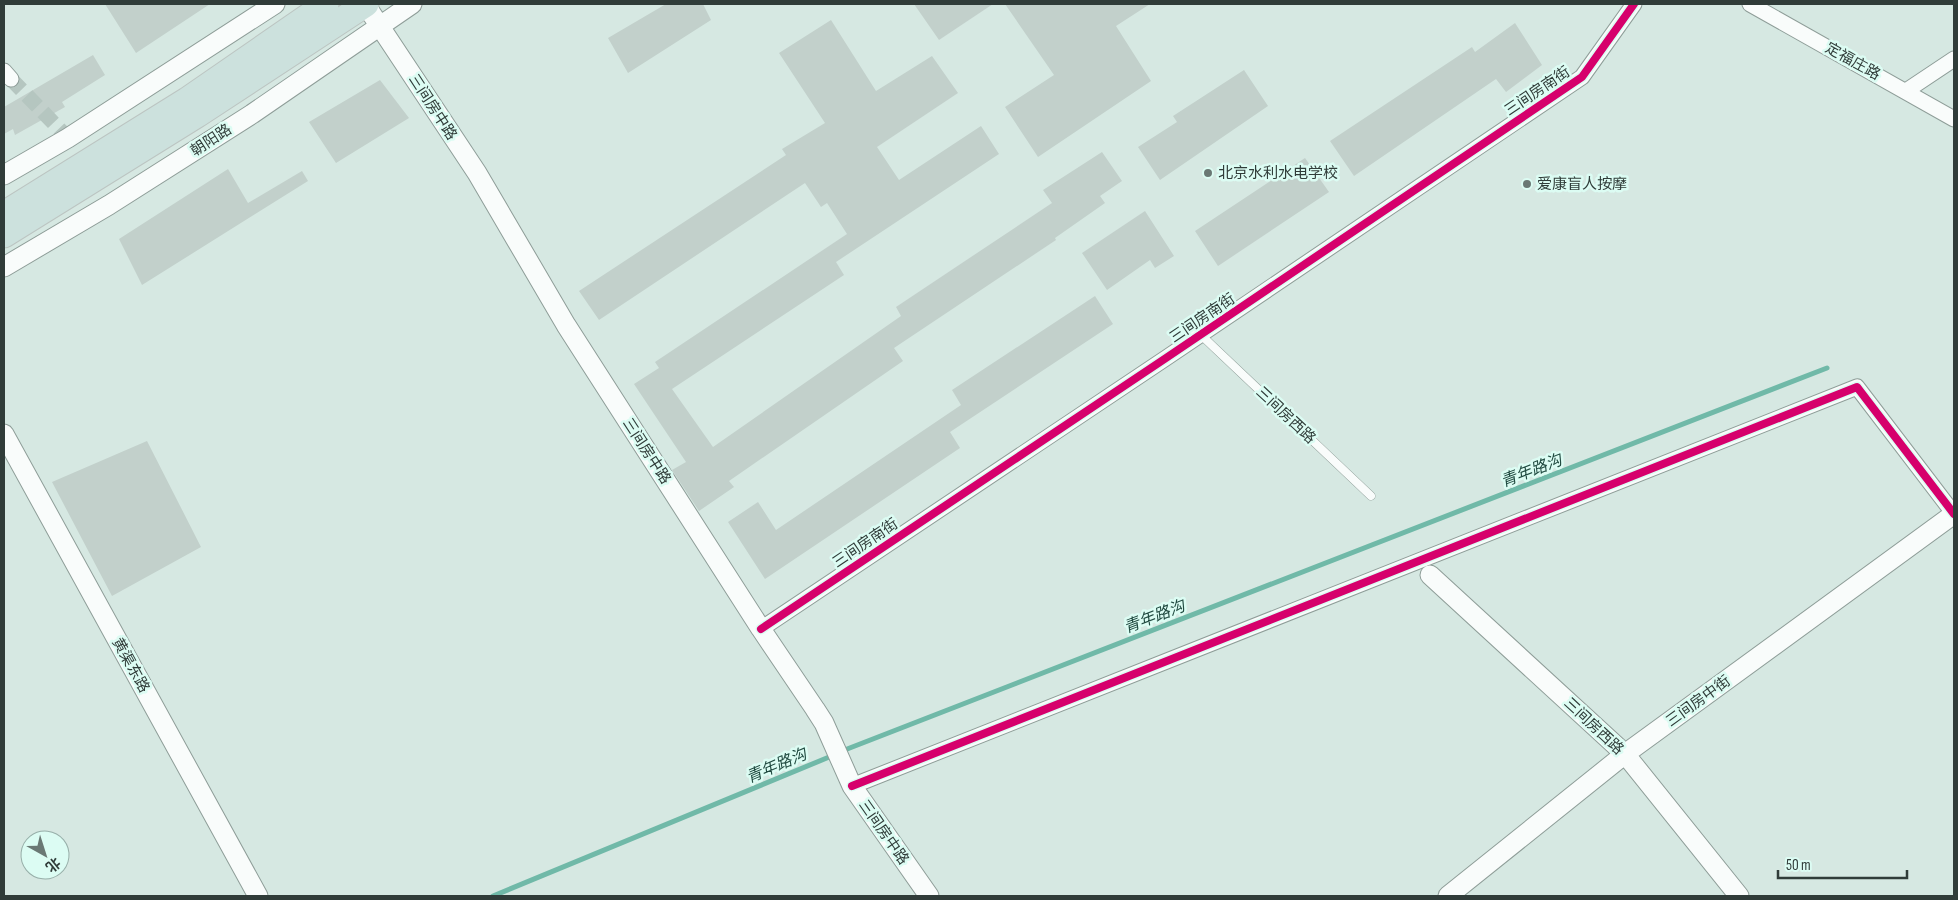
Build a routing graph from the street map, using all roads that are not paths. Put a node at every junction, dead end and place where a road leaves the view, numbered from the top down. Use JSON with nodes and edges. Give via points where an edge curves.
{"nodes":[{"id":1,"x":275,"y":4,"type":"edge"},
{"id":2,"x":326,"y":4,"type":"edge"},
{"id":3,"x":365,"y":4,"type":"edge"},
{"id":4,"x":412,"y":4,"type":"edge"},
{"id":5,"x":1634,"y":4,"type":"edge"},
{"id":6,"x":1750,"y":4,"type":"edge"},
{"id":7,"x":379,"y":25,"type":"junction"},
{"id":8,"x":1954,"y":59,"type":"edge"},
{"id":9,"x":1906,"y":90,"type":"junction"},
{"id":10,"x":1954,"y":119,"type":"edge"},
{"id":11,"x":4,"y":175,"type":"edge"},
{"id":12,"x":4,"y":214,"type":"edge"},
{"id":13,"x":4,"y":235,"type":"edge"},
{"id":14,"x":4,"y":267,"type":"edge"},
{"id":15,"x":1201,"y":335,"type":"junction"},
{"id":16,"x":4,"y":434,"type":"edge"},
{"id":17,"x":1372,"y":496,"type":"dead end"},
{"id":18,"x":1954,"y":514,"type":"edge"},
{"id":19,"x":1430,"y":575,"type":"dead end"},
{"id":20,"x":761,"y":629,"type":"junction"},
{"id":21,"x":1625,"y":754,"type":"junction"},
{"id":22,"x":850,"y":781,"type":"junction"},
{"id":23,"x":258,"y":896,"type":"edge"},
{"id":24,"x":929,"y":896,"type":"edge"},
{"id":25,"x":1448,"y":896,"type":"edge"},
{"id":26,"x":1739,"y":896,"type":"edge"}],
"edges":[{"from":1,"to":11,"type":"street","via":[[68,138]]},
{"from":2,"to":12,"type":"highway","via":[[187,100]]},
{"from":3,"to":7,"type":"street","name":"三间房中路"},
{"from":3,"to":13,"type":"highway","name":"朝阳路","via":[[197,116]]},
{"from":4,"to":7,"type":"street","name":"朝阳路"},
{"from":5,"to":15,"type":"street","name":"三间房南街","via":[[1582,77]]},
{"from":6,"to":9,"type":"street","name":"定福庄路"},
{"from":7,"to":14,"type":"street","name":"朝阳路","via":[[252,114],[109,206]]},
{"from":7,"to":20,"type":"street","name":"三间房中路","via":[[477,173],[566,325]]},
{"from":8,"to":9,"type":"street"},
{"from":9,"to":10,"type":"street","name":"定福庄路"},
{"from":15,"to":17,"type":"lane","name":"三间房西路"},
{"from":15,"to":20,"type":"street","name":"三间房南街"},
{"from":16,"to":23,"type":"street","name":"黄渠东路"},
{"from":18,"to":21,"type":"street","name":"三间房中街"},
{"from":18,"to":22,"type":"street","via":[[1857,386]]},
{"from":19,"to":21,"type":"street","name":"三间房西路"},
{"from":20,"to":22,"type":"street","name":"三间房中路","via":[[824,723]]},
{"from":21,"to":25,"type":"street","name":"三间房中街"},
{"from":21,"to":26,"type":"street","name":"三间房西路"},
{"from":22,"to":24,"type":"street","name":"三间房中路"}]}
